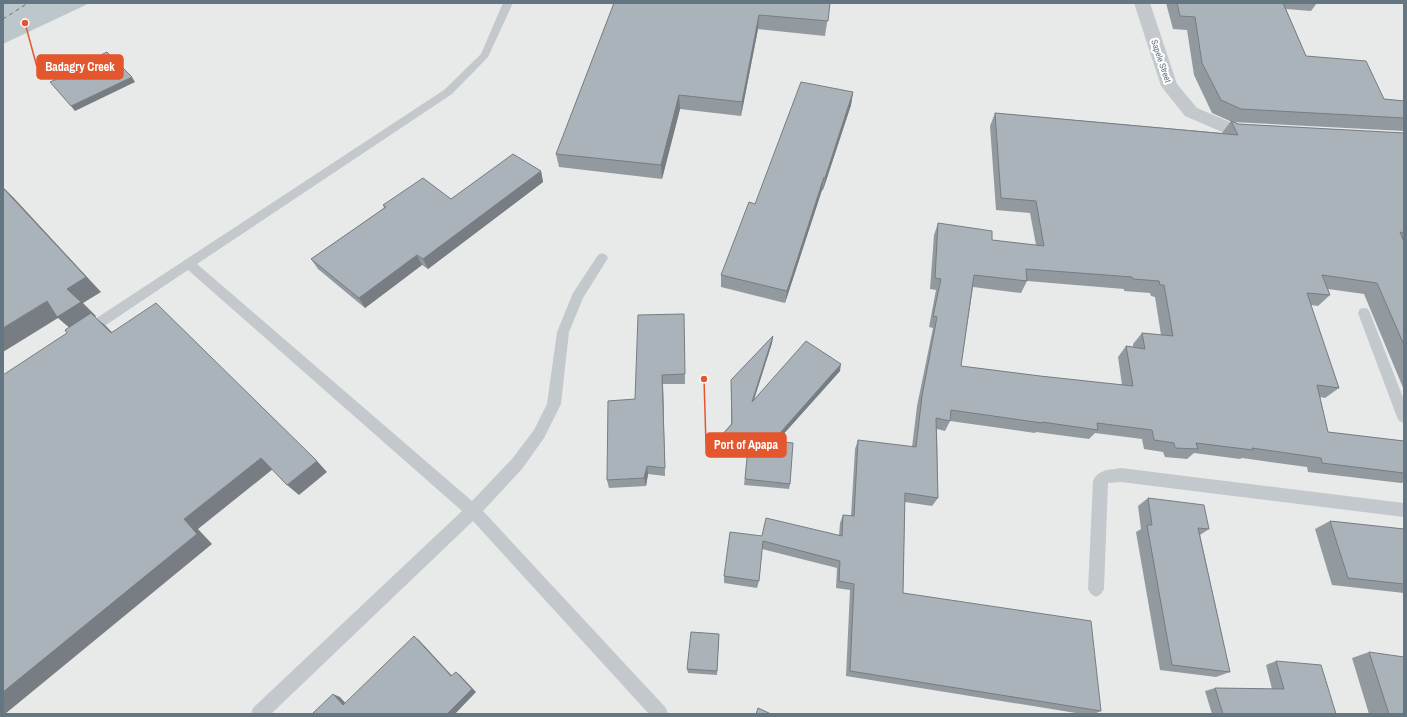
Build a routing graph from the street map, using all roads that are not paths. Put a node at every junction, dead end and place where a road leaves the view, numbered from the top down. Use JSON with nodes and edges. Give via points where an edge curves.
{"nodes":[{"id":1,"x":508,"y":3,"type":"edge"},
{"id":2,"x":1142,"y":3,"type":"edge"},
{"id":3,"x":1277,"y":132,"type":"edge"},
{"id":4,"x":602,"y":258,"type":"dead end"},
{"id":5,"x":189,"y":264,"type":"junction"},
{"id":6,"x":1364,"y":313,"type":"dead end"},
{"id":7,"x":76,"y":338,"type":"edge"},
{"id":8,"x":1404,"y":417,"type":"edge"},
{"id":9,"x":1404,"y":510,"type":"edge"},
{"id":10,"x":473,"y":511,"type":"junction"},
{"id":11,"x":1096,"y":589,"type":"dead end"},
{"id":12,"x":260,"y":714,"type":"edge"},
{"id":13,"x":660,"y":714,"type":"edge"}],
"edges":[{"from":1,"to":5,"type":"lane","via":[[485,55],[448,92]]},
{"from":2,"to":3,"type":"street","name":"Sapele Street","via":[[1169,86],[1191,112],[1229,129]]},
{"from":4,"to":10,"type":"lane","via":[[577,296],[563,332],[554,404],[539,434],[517,464]]},
{"from":5,"to":7,"type":"lane"},
{"from":5,"to":10,"type":"lane"},
{"from":6,"to":8,"type":"lane"},
{"from":9,"to":11,"type":"lane","via":[[1121,475],[1105,477],[1100,481]]},
{"from":10,"to":12,"type":"lane"},
{"from":10,"to":13,"type":"lane"}]}
